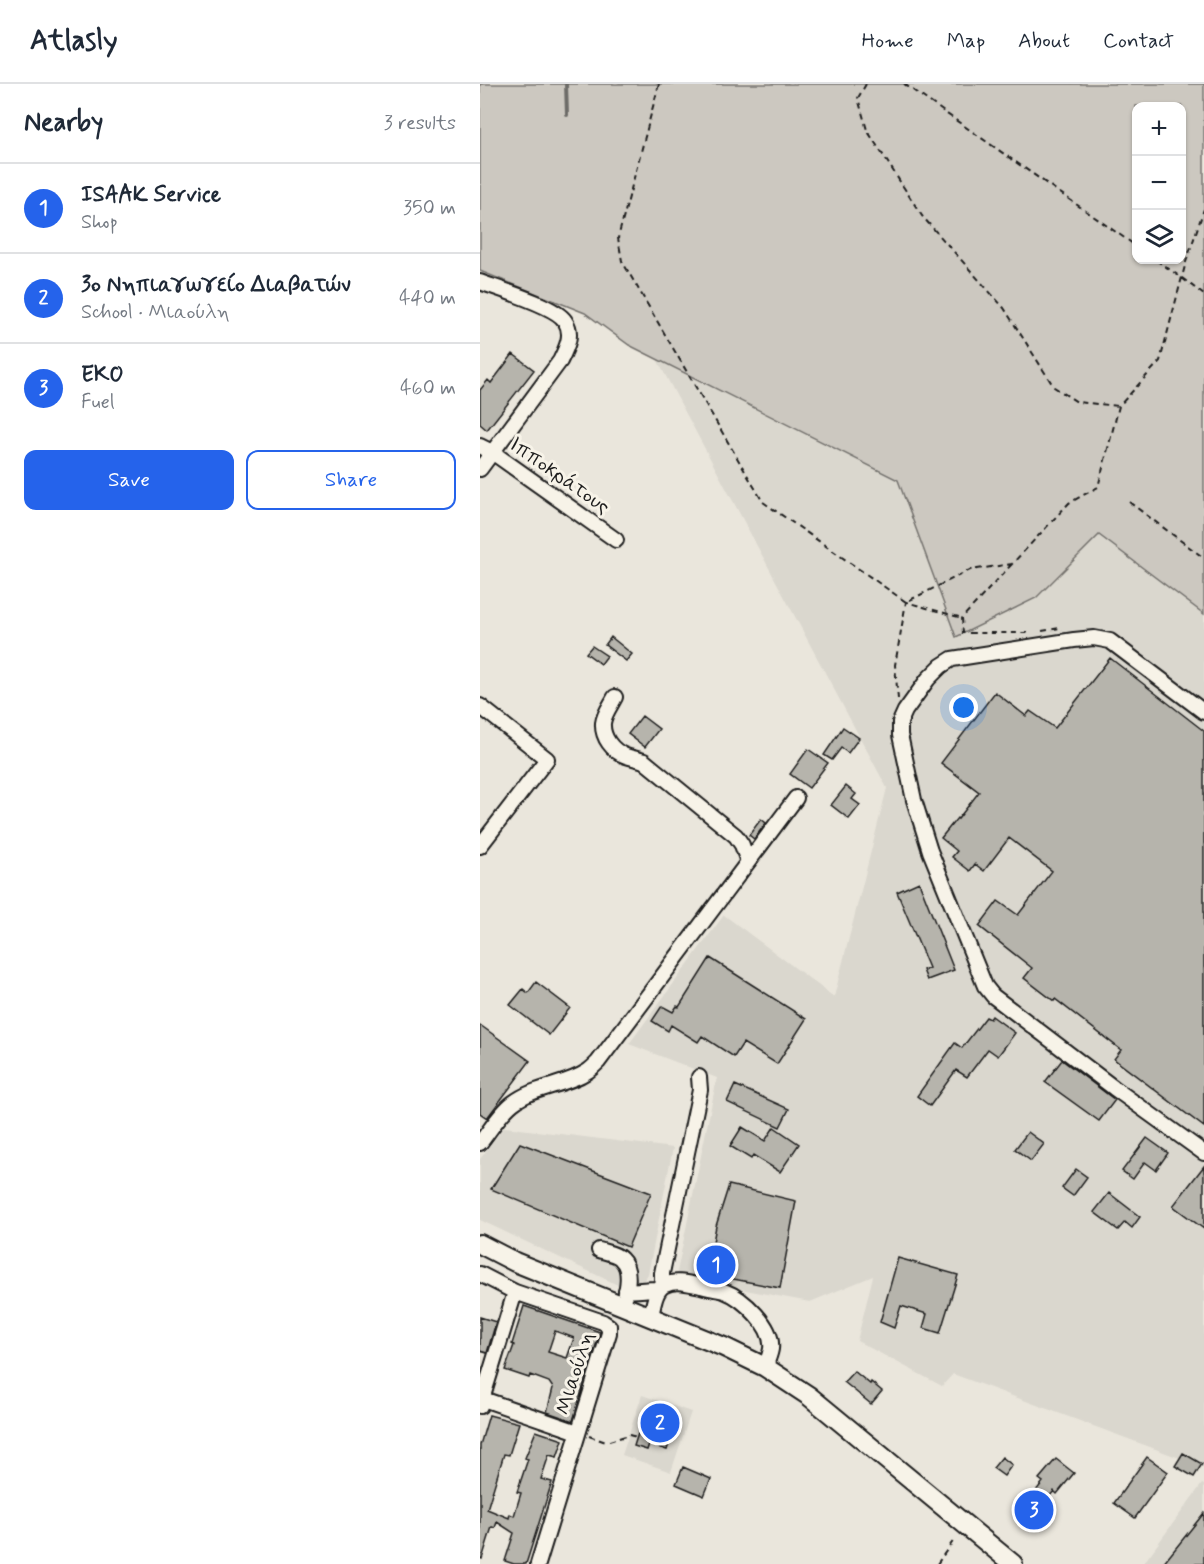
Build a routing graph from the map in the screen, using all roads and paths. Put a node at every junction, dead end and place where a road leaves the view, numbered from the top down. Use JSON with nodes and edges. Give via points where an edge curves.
{"nodes":[{"id":1,"x":659,"y":84,"type":"edge"},
{"id":2,"x":866,"y":84,"type":"edge"},
{"id":3,"x":904,"y":84,"type":"edge"},
{"id":4,"x":1204,"y":209,"type":"edge"},
{"id":5,"x":1132,"y":243,"type":"edge"},
{"id":6,"x":1162,"y":264,"type":"edge"},
{"id":7,"x":1182,"y":278,"type":"junction"},
{"id":8,"x":480,"y":282,"type":"edge"},
{"id":9,"x":1204,"y":295,"type":"edge"},
{"id":10,"x":1119,"y":406,"type":"junction"},
{"id":11,"x":486,"y":449,"type":"edge"},
{"id":12,"x":480,"y":468,"type":"edge"},
{"id":13,"x":1129,"y":502,"type":"dead end"},
{"id":14,"x":616,"y":540,"type":"dead end"},
{"id":15,"x":1204,"y":558,"type":"edge"},
{"id":16,"x":1012,"y":564,"type":"junction"},
{"id":17,"x":906,"y":602,"type":"junction"},
{"id":18,"x":962,"y":618,"type":"junction"},
{"id":19,"x":1039,"y":632,"type":"dead end"},
{"id":20,"x":1028,"y":633,"type":"dead end"},
{"id":21,"x":1074,"y":640,"type":"junction"},
{"id":22,"x":615,"y":697,"type":"dead end"},
{"id":23,"x":480,"y":706,"type":"edge"},
{"id":24,"x":905,"y":711,"type":"junction"},
{"id":25,"x":1204,"y":712,"type":"edge"},
{"id":26,"x":796,"y":798,"type":"dead end"},
{"id":27,"x":480,"y":846,"type":"edge"},
{"id":28,"x":747,"y":862,"type":"junction"},
{"id":29,"x":699,"y":1077,"type":"dead end"},
{"id":30,"x":480,"y":1143,"type":"edge"},
{"id":31,"x":1204,"y":1153,"type":"edge"},
{"id":32,"x":480,"y":1244,"type":"edge"},
{"id":33,"x":599,"y":1250,"type":"dead end"},
{"id":34,"x":480,"y":1274,"type":"edge"},
{"id":35,"x":662,"y":1287,"type":"junction"},
{"id":36,"x":515,"y":1292,"type":"junction"},
{"id":37,"x":625,"y":1298,"type":"junction"},
{"id":38,"x":651,"y":1318,"type":"junction"},
{"id":39,"x":765,"y":1367,"type":"junction"},
{"id":40,"x":481,"y":1401,"type":"edge"},
{"id":41,"x":578,"y":1432,"type":"junction"},
{"id":42,"x":637,"y":1437,"type":"dead end"},
{"id":43,"x":954,"y":1540,"type":"dead end"},
{"id":44,"x":538,"y":1564,"type":"edge"},
{"id":45,"x":937,"y":1564,"type":"edge"},
{"id":46,"x":1013,"y":1564,"type":"edge"}],
"edges":[{"from":1,"to":17,"type":"path","via":[[618,238],[622,261],[763,502]]},
{"from":2,"to":10,"type":"path","via":[[858,98],[867,130],[922,216],[1004,308],[1054,387],[1077,402]]},
{"from":3,"to":5,"type":"path"},
{"from":4,"to":7,"type":"path"},
{"from":6,"to":7,"type":"path"},
{"from":7,"to":9,"type":"path"},
{"from":7,"to":10,"type":"path","via":[[1160,361]]},
{"from":8,"to":11,"type":"street","via":[[546,306],[565,320],[568,331],[568,345],[560,361]]},
{"from":10,"to":16,"type":"path","via":[[1098,487],[1069,503]]},
{"from":11,"to":12,"type":"street"},
{"from":11,"to":14,"type":"street","name":"Ιπποκράτους"},
{"from":13,"to":15,"type":"path"},
{"from":16,"to":17,"type":"path","via":[[970,570]]},
{"from":16,"to":18,"type":"path"},
{"from":17,"to":18,"type":"path"},
{"from":17,"to":24,"type":"path","via":[[895,665],[898,701]]},
{"from":18,"to":20,"type":"path","via":[[963,633]]},
{"from":19,"to":21,"type":"path","via":[[1060,628]]},
{"from":21,"to":24,"type":"street","via":[[952,660],[928,679]]},
{"from":21,"to":25,"type":"street","via":[[1110,641]]},
{"from":22,"to":28,"type":"street","via":[[603,722],[608,743],[625,755],[644,761],[736,836]]},
{"from":23,"to":27,"type":"street","via":[[547,759]]},
{"from":24,"to":31,"type":"street","via":[[900,735],[914,800],[930,851],[985,986],[993,996]]},
{"from":26,"to":28,"type":"street"},
{"from":28,"to":30,"type":"street","via":[[598,1062],[582,1074],[514,1102]]},
{"from":29,"to":35,"type":"street","via":[[700,1089]]},
{"from":32,"to":37,"type":"main road","via":[[515,1262]]},
{"from":33,"to":37,"type":"street","via":[[624,1261]]},
{"from":34,"to":36,"type":"street"},
{"from":35,"to":37,"type":"street","via":[[634,1291]]},
{"from":35,"to":38,"type":"street"},
{"from":35,"to":39,"type":"street","via":[[687,1283],[724,1291],[739,1300],[771,1339]]},
{"from":36,"to":40,"type":"street"},
{"from":36,"to":41,"type":"street","name":"Μιαούλη","via":[[609,1326]]},
{"from":37,"to":38,"type":"main road"},
{"from":38,"to":39,"type":"main road"},
{"from":39,"to":46,"type":"main road","via":[[809,1396]]},
{"from":40,"to":41,"type":"street"},
{"from":41,"to":42,"type":"path","via":[[606,1442],[629,1435]]},
{"from":41,"to":44,"type":"street","name":"Μιαούλη"},
{"from":43,"to":45,"type":"path"}]}
